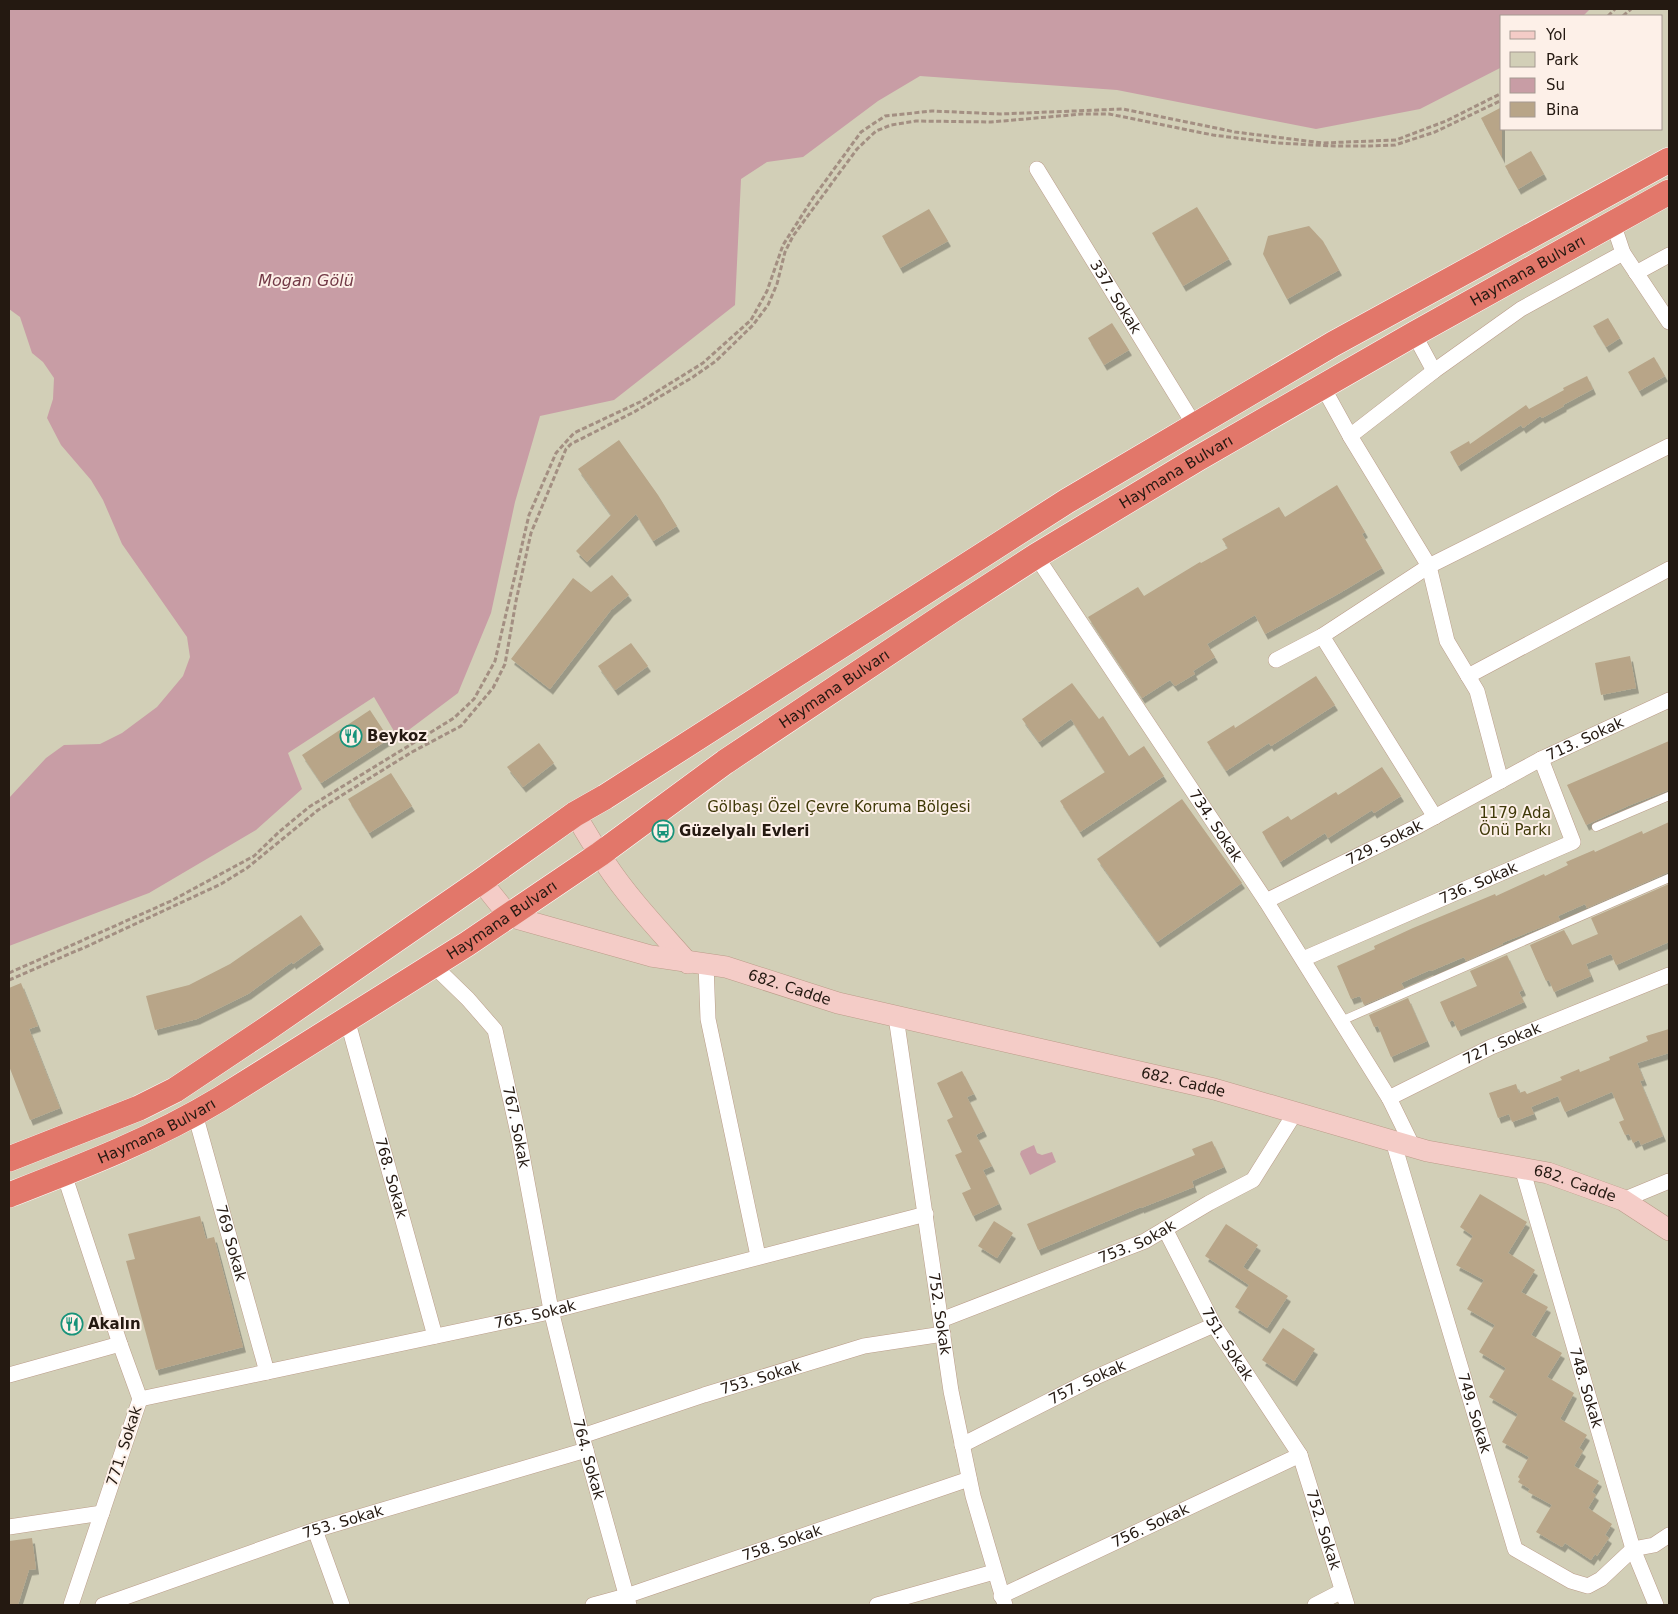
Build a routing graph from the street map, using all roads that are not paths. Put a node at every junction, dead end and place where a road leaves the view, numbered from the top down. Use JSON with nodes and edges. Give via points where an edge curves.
{"nodes":[{"id":1,"x":1669,"y":160,"type":"edge"},
{"id":2,"x":1037,"y":169,"type":"dead end"},
{"id":3,"x":1669,"y":192,"type":"edge"},
{"id":4,"x":1613,"y":223,"type":"junction"},
{"id":5,"x":1623,"y":253,"type":"junction"},
{"id":6,"x":1669,"y":255,"type":"edge"},
{"id":7,"x":1636,"y":274,"type":"junction"},
{"id":8,"x":1669,"y":322,"type":"edge"},
{"id":9,"x":1414,"y":334,"type":"junction"},
{"id":10,"x":1434,"y":371,"type":"junction"},
{"id":11,"x":1323,"y":387,"type":"junction"},
{"id":12,"x":1195,"y":426,"type":"junction"},
{"id":13,"x":1350,"y":436,"type":"junction"},
{"id":14,"x":1669,"y":446,"type":"edge"},
{"id":15,"x":1036,"y":556,"type":"junction"},
{"id":16,"x":1429,"y":566,"type":"junction"},
{"id":17,"x":1669,"y":569,"type":"edge"},
{"id":18,"x":1322,"y":636,"type":"junction"},
{"id":19,"x":1276,"y":660,"type":"dead end"},
{"id":20,"x":1468,"y":676,"type":"junction"},
{"id":21,"x":1669,"y":700,"type":"edge"},
{"id":22,"x":1541,"y":759,"type":"junction"},
{"id":23,"x":1501,"y":781,"type":"junction"},
{"id":24,"x":1669,"y":796,"type":"edge"},
{"id":25,"x":575,"y":814,"type":"junction"},
{"id":26,"x":1435,"y":817,"type":"junction"},
{"id":27,"x":1596,"y":827,"type":"dead end"},
{"id":28,"x":600,"y":854,"type":"junction"},
{"id":29,"x":1669,"y":878,"type":"edge"},
{"id":30,"x":481,"y":881,"type":"junction"},
{"id":31,"x":1266,"y":900,"type":"junction"},
{"id":32,"x":509,"y":916,"type":"junction"},
{"id":33,"x":1303,"y":960,"type":"junction"},
{"id":34,"x":697,"y":964,"type":"junction"},
{"id":35,"x":434,"y":966,"type":"junction"},
{"id":36,"x":1669,"y":975,"type":"edge"},
{"id":37,"x":896,"y":1017,"type":"junction"},
{"id":38,"x":347,"y":1019,"type":"junction"},
{"id":39,"x":1341,"y":1021,"type":"junction"},
{"id":40,"x":1389,"y":1098,"type":"junction"},
{"id":41,"x":1295,"y":1113,"type":"junction"},
{"id":42,"x":195,"y":1114,"type":"junction"},
{"id":43,"x":1403,"y":1144,"type":"junction"},
{"id":44,"x":9,"y":1159,"type":"edge"},
{"id":45,"x":1522,"y":1168,"type":"junction"},
{"id":46,"x":64,"y":1174,"type":"junction"},
{"id":47,"x":1669,"y":1181,"type":"edge"},
{"id":48,"x":9,"y":1195,"type":"edge"},
{"id":49,"x":1623,"y":1200,"type":"junction"},
{"id":50,"x":926,"y":1214,"type":"junction"},
{"id":51,"x":1165,"y":1229,"type":"junction"},
{"id":52,"x":1669,"y":1230,"type":"edge"},
{"id":53,"x":758,"y":1256,"type":"junction"},
{"id":54,"x":551,"y":1310,"type":"junction"},
{"id":55,"x":1214,"y":1325,"type":"junction"},
{"id":56,"x":942,"y":1327,"type":"junction"},
{"id":57,"x":435,"y":1336,"type":"junction"},
{"id":58,"x":120,"y":1344,"type":"junction"},
{"id":59,"x":267,"y":1372,"type":"junction"},
{"id":60,"x":9,"y":1375,"type":"edge"},
{"id":61,"x":140,"y":1398,"type":"junction"},
{"id":62,"x":584,"y":1443,"type":"junction"},
{"id":63,"x":962,"y":1445,"type":"junction"},
{"id":64,"x":1300,"y":1455,"type":"junction"},
{"id":65,"x":969,"y":1478,"type":"junction"},
{"id":66,"x":102,"y":1513,"type":"junction"},
{"id":67,"x":9,"y":1527,"type":"edge"},
{"id":68,"x":315,"y":1530,"type":"junction"},
{"id":69,"x":1669,"y":1535,"type":"edge"},
{"id":70,"x":1633,"y":1549,"type":"junction"},
{"id":71,"x":994,"y":1572,"type":"junction"},
{"id":72,"x":1345,"y":1598,"type":"edge"},
{"id":73,"x":1003,"y":1600,"type":"edge"},
{"id":74,"x":628,"y":1601,"type":"edge"},
{"id":75,"x":71,"y":1605,"type":"edge"},
{"id":76,"x":103,"y":1605,"type":"edge"},
{"id":77,"x":342,"y":1605,"type":"edge"},
{"id":78,"x":593,"y":1605,"type":"edge"},
{"id":79,"x":878,"y":1605,"type":"edge"},
{"id":80,"x":1315,"y":1605,"type":"edge"},
{"id":81,"x":1656,"y":1605,"type":"edge"}],
"edges":[{"from":1,"to":12,"type":"highway","name":"Haymana Bulvarı","via":[[1333,344]]},
{"from":2,"to":12,"type":"street","name":"337. Sokak"},
{"from":3,"to":4,"type":"highway","name":"Haymana Bulvarı"},
{"from":4,"to":5,"type":"street"},
{"from":4,"to":9,"type":"highway","name":"Haymana Bulvarı"},
{"from":5,"to":7,"type":"street"},
{"from":5,"to":10,"type":"street","via":[[1522,309]]},
{"from":6,"to":7,"type":"street"},
{"from":7,"to":8,"type":"street"},
{"from":9,"to":10,"type":"street"},
{"from":9,"to":11,"type":"highway","name":"Haymana Bulvarı"},
{"from":10,"to":13,"type":"street"},
{"from":11,"to":13,"type":"street"},
{"from":11,"to":15,"type":"highway","name":"Haymana Bulvarı"},
{"from":12,"to":25,"type":"highway","name":"Haymana Bulvarı","via":[[1067,501]]},
{"from":13,"to":16,"type":"street"},
{"from":14,"to":16,"type":"street"},
{"from":15,"to":28,"type":"highway","name":"Haymana Bulvarı","via":[[725,762]]},
{"from":15,"to":31,"type":"street","name":"734. Sokak"},
{"from":16,"to":18,"type":"street"},
{"from":16,"to":20,"type":"street","via":[[1447,641]]},
{"from":17,"to":20,"type":"street"},
{"from":18,"to":19,"type":"street"},
{"from":18,"to":26,"type":"street"},
{"from":20,"to":23,"type":"street","via":[[1477,691]]},
{"from":21,"to":22,"type":"street","name":"713. Sokak"},
{"from":22,"to":23,"type":"street","name":"713. Sokak"},
{"from":22,"to":33,"type":"street","name":"736. Sokak","via":[[1572,842]]},
{"from":23,"to":26,"type":"street","name":"729. Sokak"},
{"from":24,"to":27,"type":"lane"},
{"from":25,"to":28,"type":"main road"},
{"from":25,"to":30,"type":"highway","name":"Haymana Bulvarı"},
{"from":26,"to":31,"type":"street","name":"729. Sokak"},
{"from":28,"to":32,"type":"highway","name":"Haymana Bulvarı"},
{"from":28,"to":34,"type":"main road","via":[[642,910]]},
{"from":29,"to":39,"type":"lane"},
{"from":30,"to":32,"type":"main road"},
{"from":30,"to":44,"type":"highway","name":"Haymana Bulvarı","via":[[175,1090],[124,1114]]},
{"from":31,"to":33,"type":"street","name":"734. Sokak"},
{"from":32,"to":34,"type":"main road","name":"682. Cadde","via":[[651,956]]},
{"from":32,"to":35,"type":"highway","name":"Haymana Bulvarı"},
{"from":33,"to":39,"type":"street","name":"734. Sokak"},
{"from":34,"to":37,"type":"main road","name":"682. Cadde","via":[[726,967],[838,1003]]},
{"from":34,"to":53,"type":"street"},
{"from":35,"to":38,"type":"highway","name":"Haymana Bulvarı"},
{"from":35,"to":54,"type":"street","name":"767. Sokak","via":[[495,1030]]},
{"from":36,"to":40,"type":"street","name":"727. Sokak","via":[[1491,1047]]},
{"from":37,"to":41,"type":"main road","name":"682. Cadde","via":[[1214,1089]]},
{"from":37,"to":50,"type":"street","name":"752. Sokak"},
{"from":38,"to":42,"type":"highway","name":"Haymana Bulvarı"},
{"from":38,"to":57,"type":"street","name":"768. Sokak"},
{"from":39,"to":40,"type":"street","name":"734. Sokak"},
{"from":40,"to":43,"type":"street"},
{"from":41,"to":43,"type":"main road","name":"682. Cadde"},
{"from":41,"to":51,"type":"street","name":"753. Sokak","via":[[1253,1180]]},
{"from":42,"to":46,"type":"highway","name":"Haymana Bulvarı"},
{"from":42,"to":59,"type":"street","name":"769 Sokak"},
{"from":43,"to":45,"type":"main road","name":"682. Cadde"},
{"from":43,"to":70,"type":"street","name":"749. Sokak","via":[[1515,1549],[1571,1582],[1588,1586],[1601,1580]]},
{"from":45,"to":49,"type":"main road","name":"682. Cadde","via":[[1548,1173]]},
{"from":45,"to":70,"type":"street","name":"748. Sokak"},
{"from":46,"to":48,"type":"highway","name":"Haymana Bulvarı"},
{"from":46,"to":58,"type":"street","name":"771. Sokak"},
{"from":47,"to":49,"type":"street"},
{"from":49,"to":52,"type":"main road","name":"682. Cadde"},
{"from":50,"to":53,"type":"street","name":"765. Sokak"},
{"from":50,"to":56,"type":"street","name":"752. Sokak"},
{"from":51,"to":55,"type":"street","name":"751. Sokak"},
{"from":51,"to":56,"type":"street","name":"753. Sokak","via":[[1145,1241]]},
{"from":53,"to":54,"type":"street","name":"765. Sokak"},
{"from":54,"to":57,"type":"street","name":"765. Sokak"},
{"from":54,"to":62,"type":"street","name":"764. Sokak"},
{"from":55,"to":63,"type":"street","name":"757. Sokak","via":[[1096,1377]]},
{"from":55,"to":64,"type":"street","name":"751. Sokak"},
{"from":56,"to":62,"type":"street","name":"753. Sokak","via":[[864,1346],[704,1395]]},
{"from":56,"to":63,"type":"street","name":"752. Sokak"},
{"from":57,"to":59,"type":"street","name":"765. Sokak"},
{"from":58,"to":60,"type":"street"},
{"from":58,"to":61,"type":"street","name":"771. Sokak"},
{"from":59,"to":61,"type":"street","name":"765. Sokak"},
{"from":61,"to":66,"type":"street","name":"771. Sokak"},
{"from":62,"to":68,"type":"street","name":"753. Sokak"},
{"from":62,"to":74,"type":"street","name":"764. Sokak"},
{"from":63,"to":65,"type":"street","name":"752. Sokak"},
{"from":64,"to":72,"type":"street","name":"752. Sokak"},
{"from":64,"to":73,"type":"street","name":"756. Sokak"},
{"from":65,"to":71,"type":"street","name":"752. Sokak"},
{"from":65,"to":74,"type":"street","name":"758. Sokak"},
{"from":66,"to":67,"type":"street"},
{"from":66,"to":75,"type":"street","name":"771. Sokak"},
{"from":68,"to":76,"type":"street","name":"753. Sokak"},
{"from":68,"to":77,"type":"street"},
{"from":69,"to":70,"type":"street","via":[[1654,1545]]},
{"from":70,"to":81,"type":"street","name":"748. Sokak"},
{"from":71,"to":73,"type":"street","name":"752. Sokak"},
{"from":71,"to":79,"type":"street"},
{"from":72,"to":80,"type":"street"},
{"from":74,"to":78,"type":"street","name":"758. Sokak"}]}
